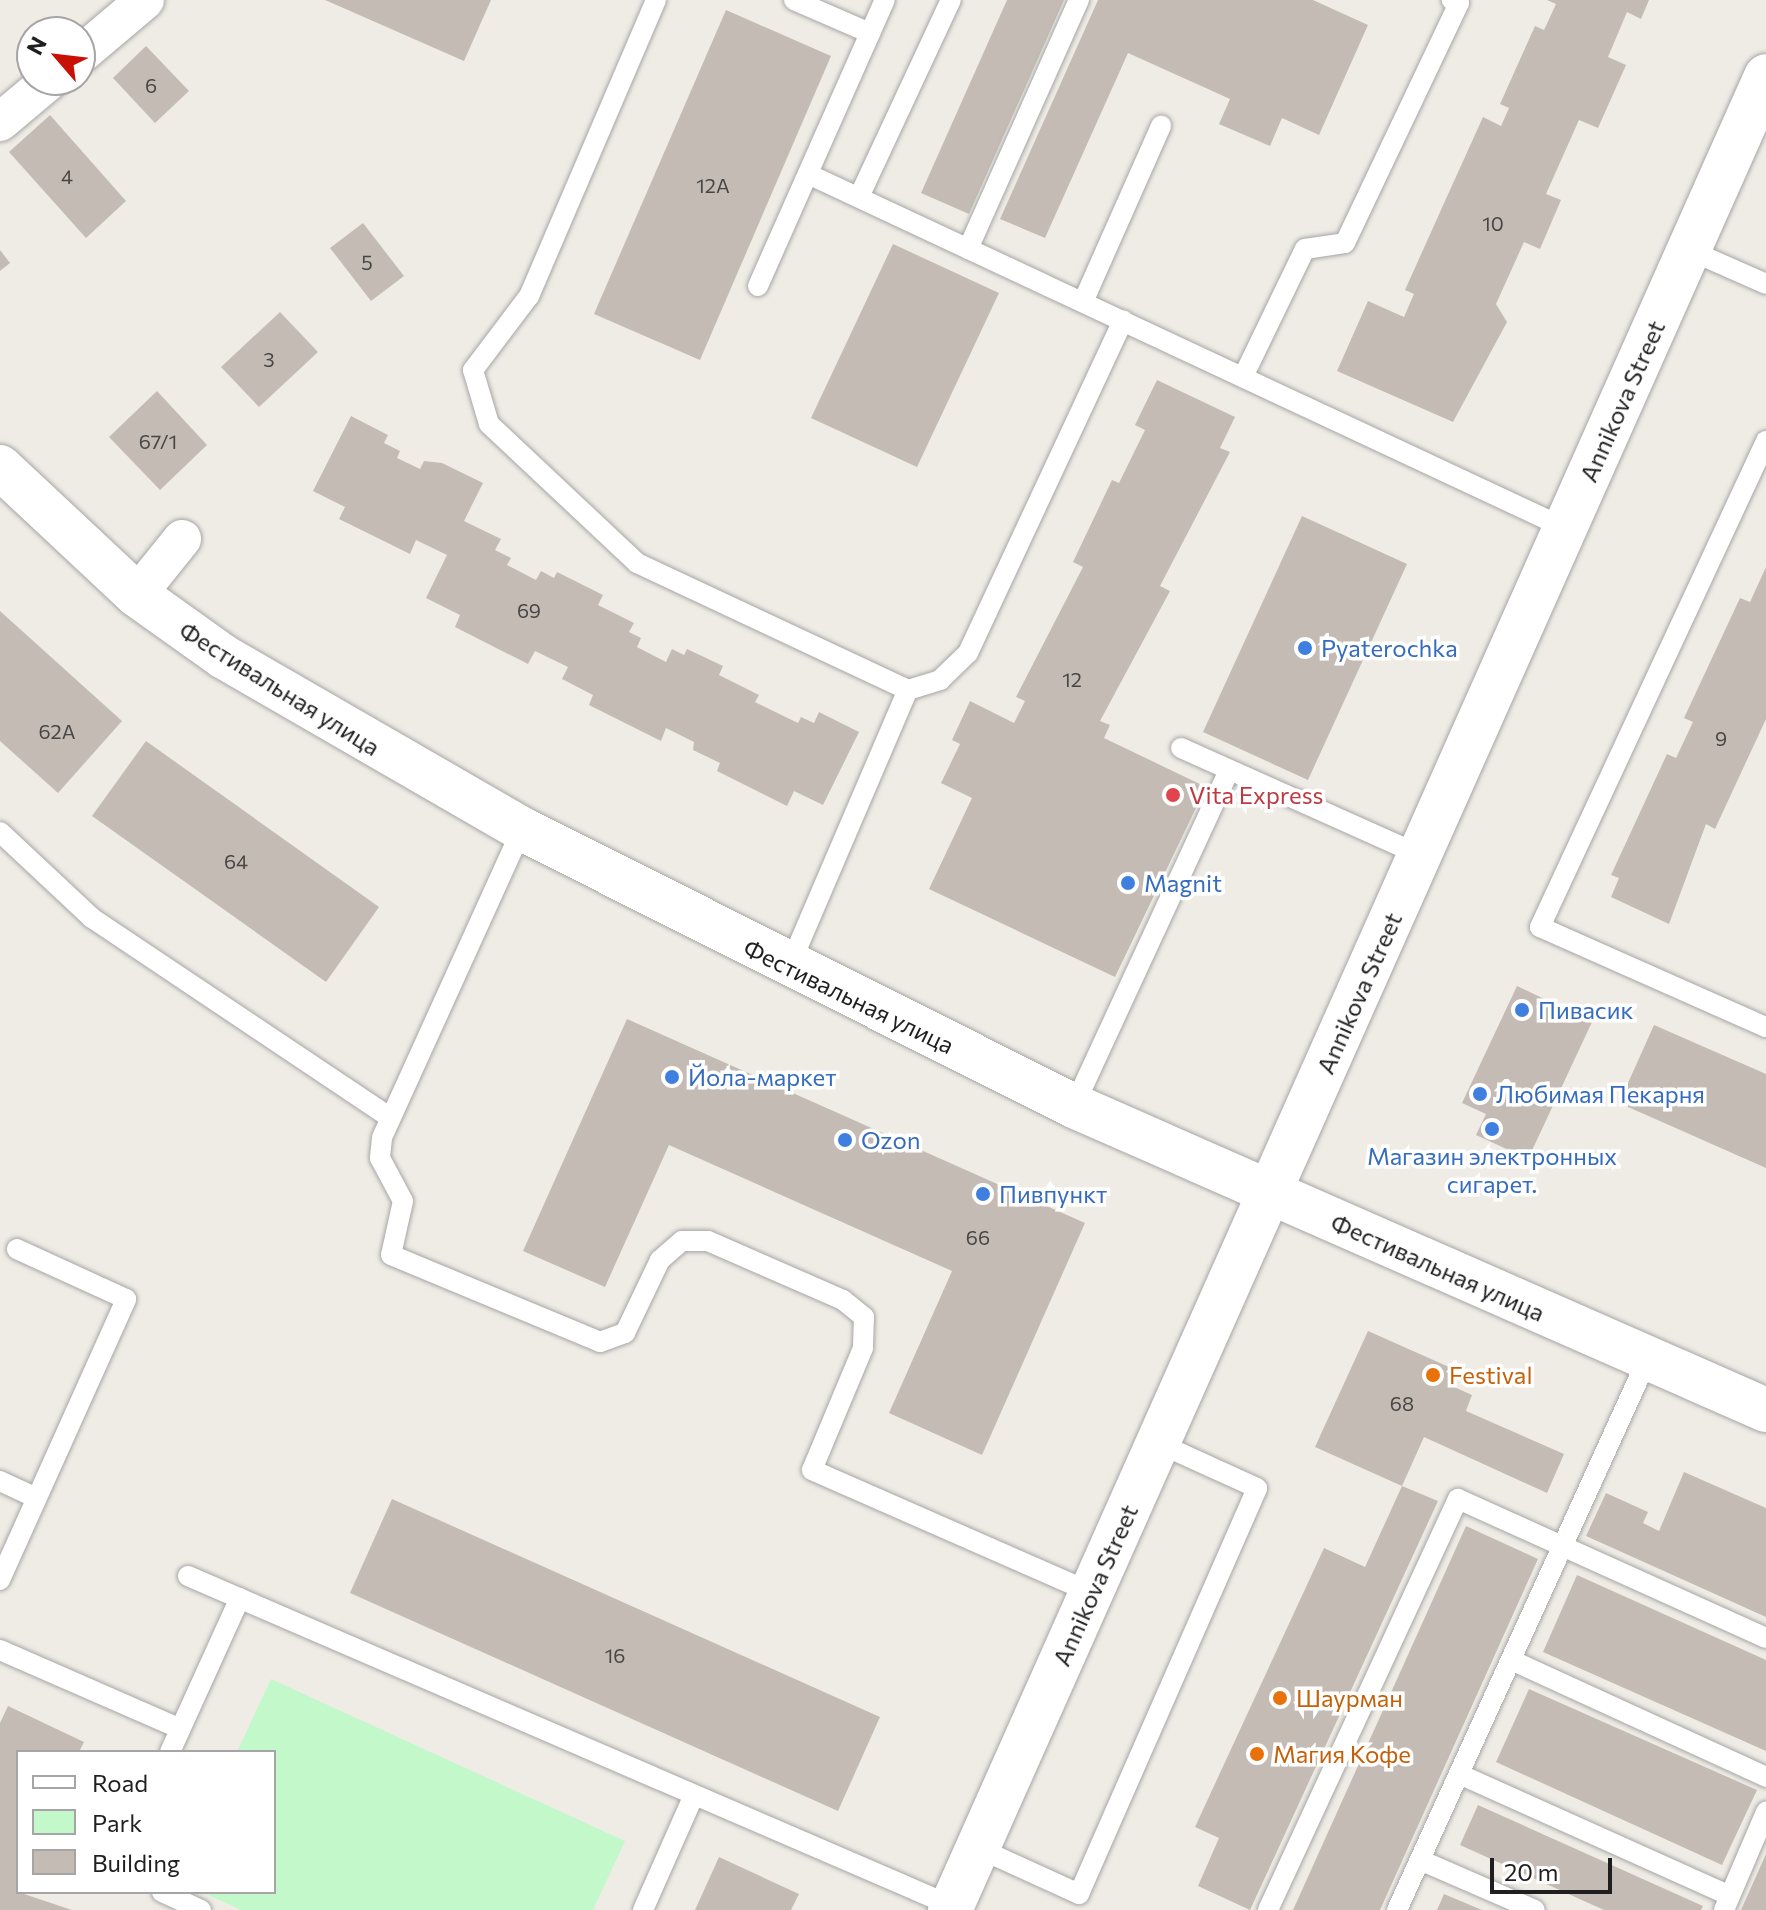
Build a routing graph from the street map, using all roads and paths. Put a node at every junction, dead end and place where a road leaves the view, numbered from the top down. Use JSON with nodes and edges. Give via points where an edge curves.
{"nodes":[{"id":1,"x":145,"y":0,"type":"edge"},
{"id":2,"x":656,"y":0,"type":"edge"},
{"id":3,"x":794,"y":0,"type":"edge"},
{"id":4,"x":885,"y":0,"type":"edge"},
{"id":5,"x":951,"y":0,"type":"edge"},
{"id":6,"x":1079,"y":0,"type":"edge"},
{"id":7,"x":1452,"y":0,"type":"edge"},
{"id":8,"x":870,"y":33,"type":"junction"},
{"id":9,"x":96,"y":41,"type":"edge"},
{"id":10,"x":1766,"y":76,"type":"edge"},
{"id":11,"x":31,"y":96,"type":"edge"},
{"id":12,"x":0,"y":122,"type":"edge"},
{"id":13,"x":1161,"y":126,"type":"dead end"},
{"id":14,"x":808,"y":174,"type":"junction"},
{"id":15,"x":859,"y":197,"type":"junction"},
{"id":16,"x":968,"y":249,"type":"junction"},
{"id":17,"x":1689,"y":250,"type":"junction"},
{"id":18,"x":1766,"y":284,"type":"edge"},
{"id":19,"x":758,"y":286,"type":"dead end"},
{"id":20,"x":1083,"y":302,"type":"junction"},
{"id":21,"x":1123,"y":320,"type":"junction"},
{"id":22,"x":1243,"y":377,"type":"junction"},
{"id":23,"x":1766,"y":441,"type":"edge"},
{"id":24,"x":0,"y":467,"type":"edge"},
{"id":25,"x":1565,"y":528,"type":"junction"},
{"id":26,"x":182,"y":539,"type":"dead end"},
{"id":27,"x":137,"y":595,"type":"junction"},
{"id":28,"x":908,"y":690,"type":"junction"},
{"id":29,"x":1181,"y":748,"type":"dead end"},
{"id":30,"x":1229,"y":770,"type":"junction"},
{"id":31,"x":522,"y":829,"type":"junction"},
{"id":32,"x":0,"y":832,"type":"edge"},
{"id":33,"x":1420,"y":855,"type":"junction"},
{"id":34,"x":789,"y":967,"type":"junction"},
{"id":35,"x":1766,"y":1027,"type":"edge"},
{"id":36,"x":1074,"y":1106,"type":"junction"},
{"id":37,"x":388,"y":1116,"type":"junction"},
{"id":38,"x":1270,"y":1194,"type":"junction"},
{"id":39,"x":17,"y":1249,"type":"dead end"},
{"id":40,"x":1648,"y":1358,"type":"junction"},
{"id":41,"x":1766,"y":1410,"type":"edge"},
{"id":42,"x":1158,"y":1443,"type":"junction"},
{"id":43,"x":0,"y":1481,"type":"edge"},
{"id":44,"x":36,"y":1498,"type":"junction"},
{"id":45,"x":1563,"y":1546,"type":"junction"},
{"id":46,"x":188,"y":1576,"type":"dead end"},
{"id":47,"x":0,"y":1580,"type":"edge"},
{"id":48,"x":1092,"y":1593,"type":"junction"},
{"id":49,"x":240,"y":1598,"type":"junction"},
{"id":50,"x":1766,"y":1638,"type":"edge"},
{"id":51,"x":0,"y":1650,"type":"edge"},
{"id":52,"x":1511,"y":1660,"type":"junction"},
{"id":53,"x":181,"y":1729,"type":"junction"},
{"id":54,"x":171,"y":1750,"type":"edge"},
{"id":55,"x":1459,"y":1774,"type":"junction"},
{"id":56,"x":1766,"y":1777,"type":"edge"},
{"id":57,"x":694,"y":1795,"type":"junction"},
{"id":58,"x":1766,"y":1812,"type":"edge"},
{"id":59,"x":978,"y":1848,"type":"junction"},
{"id":60,"x":1420,"y":1860,"type":"junction"},
{"id":61,"x":166,"y":1894,"type":"edge"},
{"id":62,"x":1727,"y":1903,"type":"edge"},
{"id":63,"x":951,"y":1908,"type":"edge"},
{"id":64,"x":201,"y":1910,"type":"edge"},
{"id":65,"x":643,"y":1910,"type":"edge"},
{"id":66,"x":1268,"y":1910,"type":"edge"},
{"id":67,"x":1397,"y":1910,"type":"edge"},
{"id":68,"x":1535,"y":1910,"type":"edge"}],
"edges":[{"from":1,"to":9,"type":"street"},
{"from":2,"to":28,"type":"lane","via":[[529,296],[473,370],[489,424],[637,563]]},
{"from":3,"to":8,"type":"lane"},
{"from":4,"to":8,"type":"lane"},
{"from":5,"to":15,"type":"lane"},
{"from":6,"to":16,"type":"lane"},
{"from":7,"to":22,"type":"lane","via":[[1459,3],[1345,243],[1305,249]]},
{"from":8,"to":14,"type":"lane"},
{"from":10,"to":17,"type":"street","name":"Annikova Street"},
{"from":11,"to":12,"type":"street"},
{"from":13,"to":20,"type":"lane"},
{"from":14,"to":15,"type":"lane"},
{"from":14,"to":19,"type":"lane"},
{"from":15,"to":16,"type":"lane"},
{"from":16,"to":20,"type":"lane"},
{"from":17,"to":18,"type":"lane"},
{"from":17,"to":25,"type":"street","name":"Annikova Street"},
{"from":20,"to":21,"type":"lane"},
{"from":21,"to":22,"type":"lane"},
{"from":21,"to":28,"type":"lane","via":[[968,653],[940,680]]},
{"from":22,"to":25,"type":"lane"},
{"from":23,"to":35,"type":"lane","via":[[1540,927]]},
{"from":24,"to":27,"type":"street","name":"Фестивальная улица"},
{"from":25,"to":33,"type":"street","name":"Annikova Street"},
{"from":26,"to":27,"type":"street"},
{"from":27,"to":31,"type":"street","name":"Фестивальная улица","via":[[338,727]]},
{"from":28,"to":34,"type":"lane"},
{"from":29,"to":30,"type":"lane"},
{"from":30,"to":33,"type":"lane"},
{"from":30,"to":36,"type":"lane"},
{"from":31,"to":34,"type":"street","name":"Фестивальная улица"},
{"from":31,"to":37,"type":"lane"},
{"from":32,"to":37,"type":"lane","via":[[92,918]]},
{"from":33,"to":38,"type":"street","name":"Annikova Street"},
{"from":34,"to":36,"type":"street","name":"Фестивальная улица"},
{"from":36,"to":38,"type":"street","name":"Фестивальная улица"},
{"from":37,"to":48,"type":"lane","via":[[380,1158],[404,1210],[391,1255],[600,1342],[625,1333],[660,1260],[682,1241],[708,1241],[843,1300],[864,1317],[863,1348],[812,1470]]},
{"from":38,"to":40,"type":"street","name":"Фестивальная улица"},
{"from":38,"to":42,"type":"street","name":"Annikova Street"},
{"from":39,"to":44,"type":"lane","via":[[126,1299]]},
{"from":40,"to":41,"type":"street","name":"Фестивальная улица"},
{"from":40,"to":45,"type":"lane"},
{"from":42,"to":48,"type":"street","name":"Annikova Street"},
{"from":42,"to":59,"type":"lane","via":[[1257,1488],[1079,1894]]},
{"from":43,"to":44,"type":"lane"},
{"from":44,"to":47,"type":"lane"},
{"from":45,"to":50,"type":"lane"},
{"from":45,"to":52,"type":"lane"},
{"from":45,"to":66,"type":"lane","via":[[1458,1499]]},
{"from":46,"to":49,"type":"lane"},
{"from":48,"to":59,"type":"street","name":"Annikova Street"},
{"from":49,"to":53,"type":"lane"},
{"from":49,"to":57,"type":"lane"},
{"from":51,"to":53,"type":"lane"},
{"from":52,"to":55,"type":"lane"},
{"from":52,"to":56,"type":"lane"},
{"from":53,"to":54,"type":"lane"},
{"from":55,"to":60,"type":"lane"},
{"from":55,"to":62,"type":"lane"},
{"from":57,"to":63,"type":"lane"},
{"from":57,"to":65,"type":"lane"},
{"from":58,"to":62,"type":"lane"},
{"from":59,"to":63,"type":"street","name":"Annikova Street"},
{"from":60,"to":67,"type":"lane"},
{"from":60,"to":68,"type":"lane"},
{"from":61,"to":64,"type":"lane"}]}
